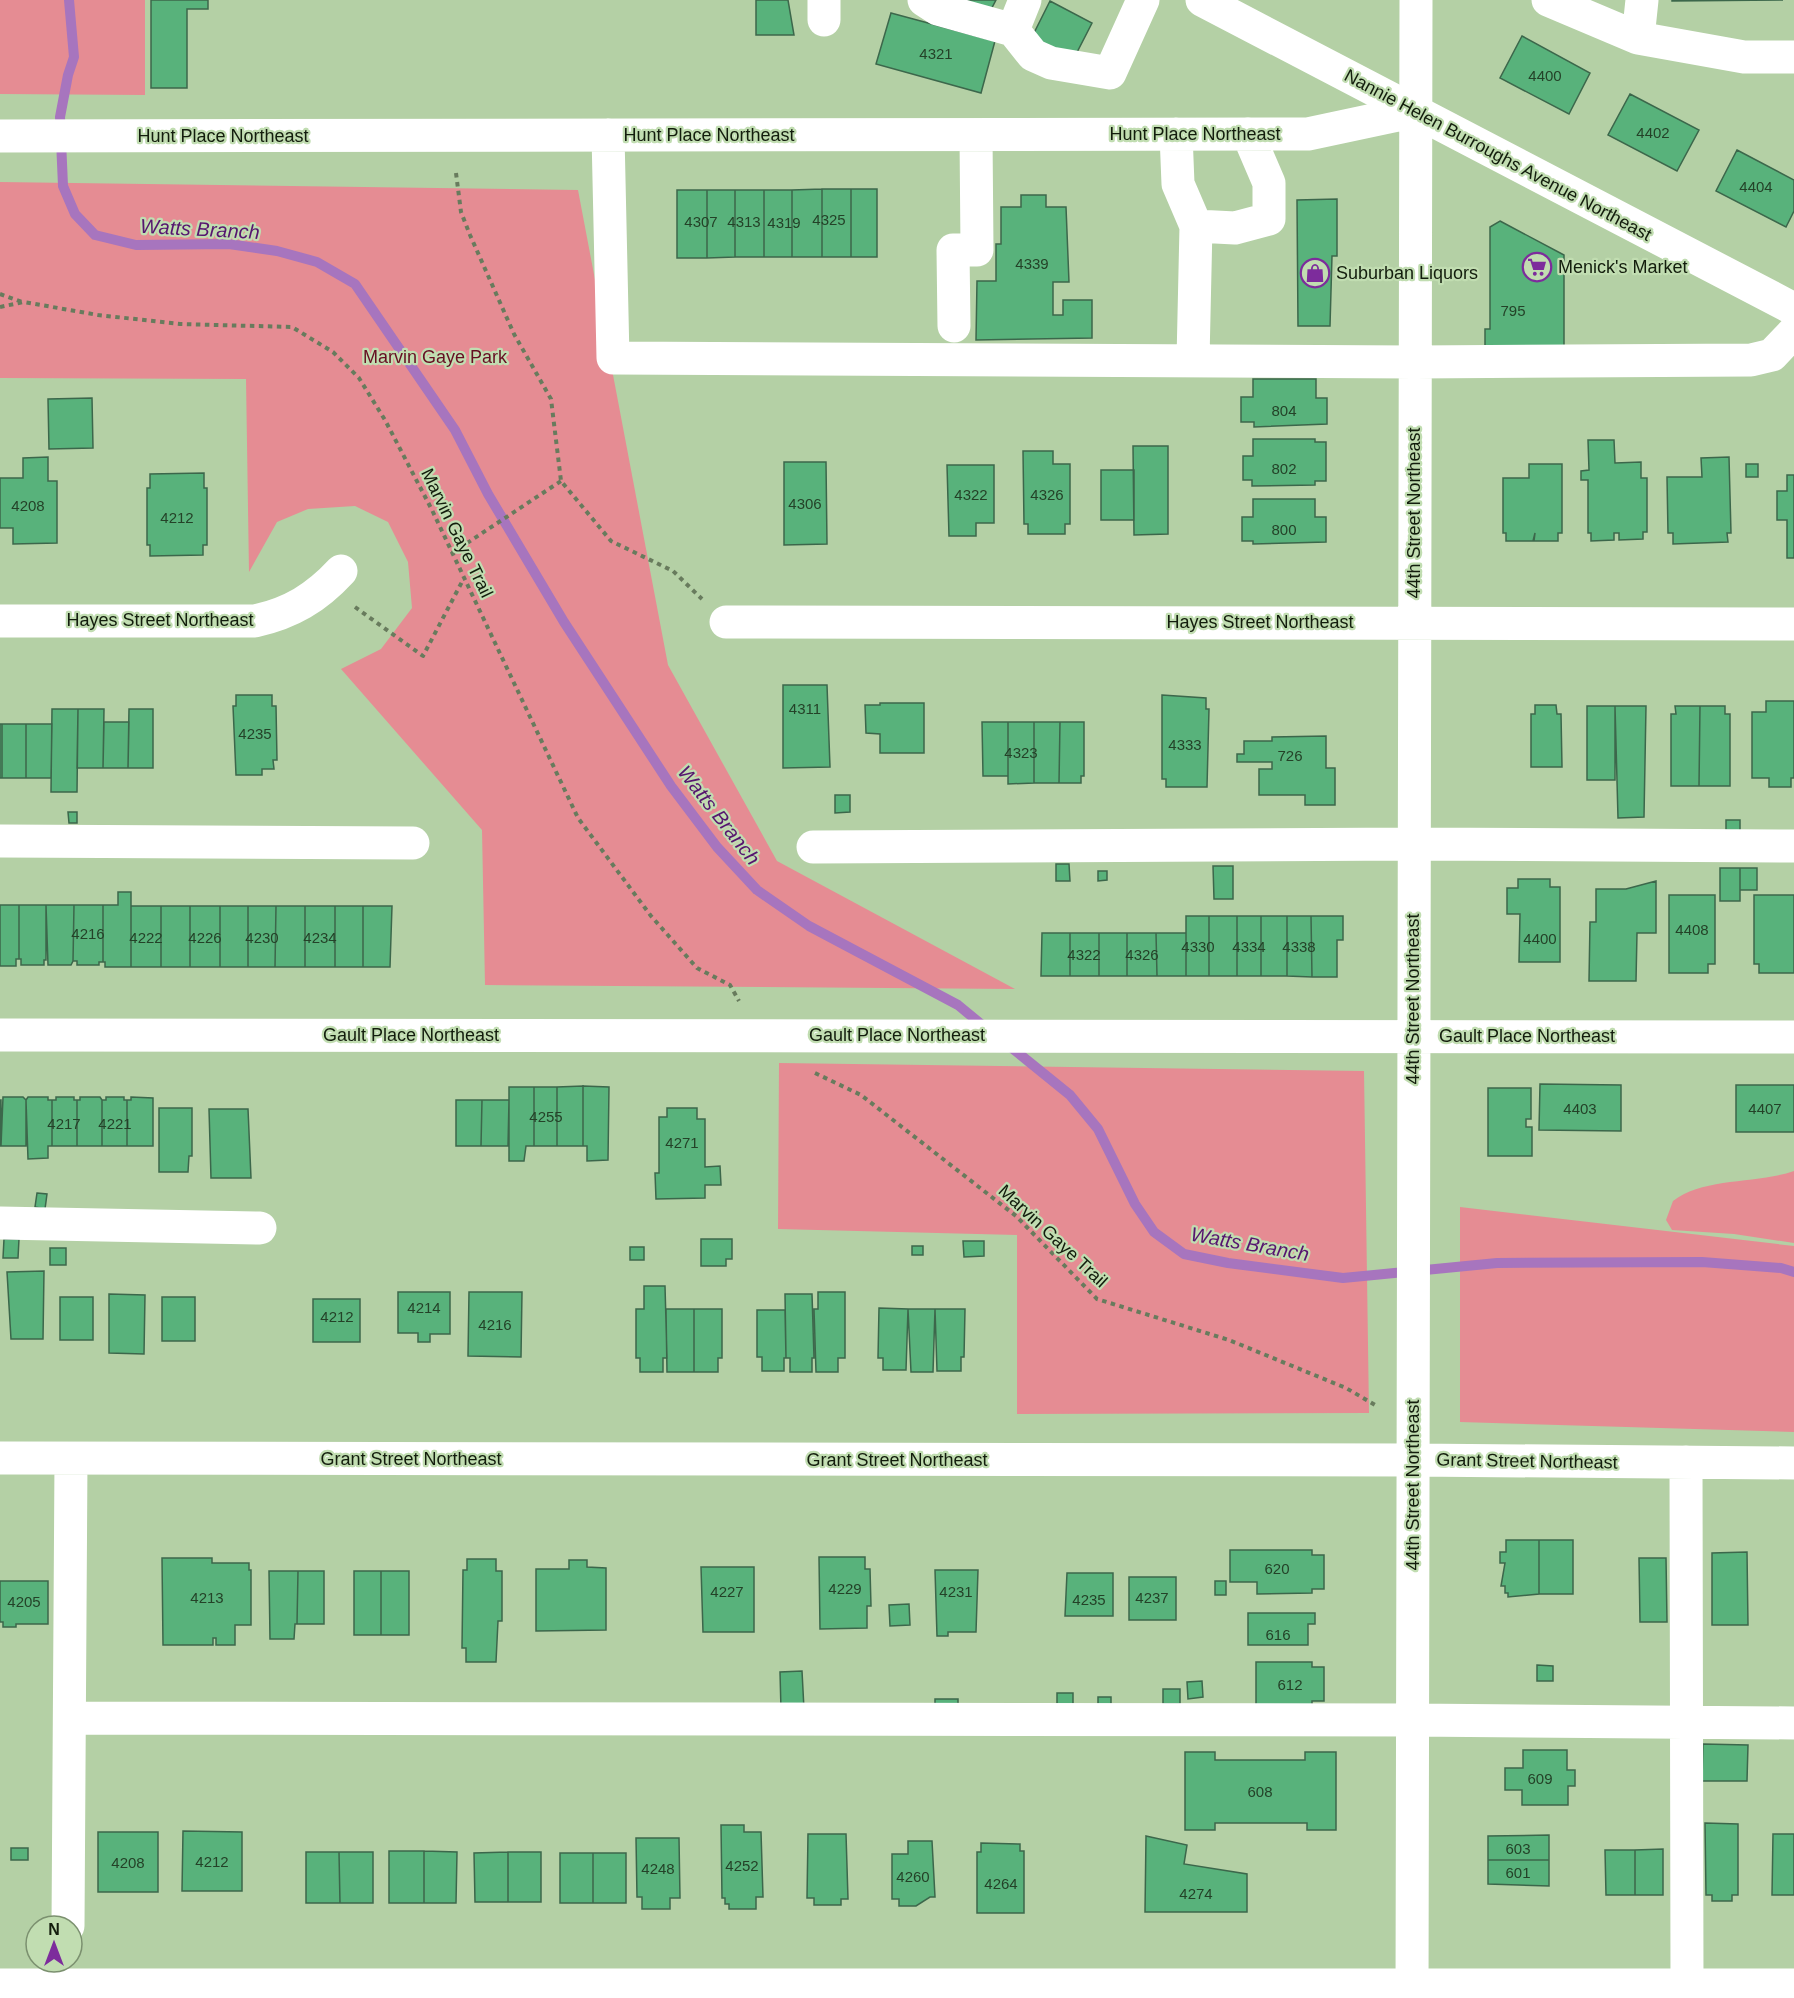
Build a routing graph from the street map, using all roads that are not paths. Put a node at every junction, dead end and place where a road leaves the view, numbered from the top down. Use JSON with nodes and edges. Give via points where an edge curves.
{"nodes":[{"id":1,"x":924,"y":0,"type":"edge"},
{"id":2,"x":1025,"y":0,"type":"edge"},
{"id":3,"x":1143,"y":0,"type":"edge"},
{"id":4,"x":1202,"y":0,"type":"edge"},
{"id":5,"x":1416,"y":0,"type":"edge"},
{"id":6,"x":1548,"y":0,"type":"edge"},
{"id":7,"x":1642,"y":0,"type":"edge"},
{"id":8,"x":1012,"y":30,"type":"junction"},
{"id":9,"x":1638,"y":38,"type":"junction"},
{"id":10,"x":1794,"y":57,"type":"edge"},
{"id":11,"x":1416,"y":111,"type":"junction"},
{"id":12,"x":1176,"y":134,"type":"junction"},
{"id":13,"x":1248,"y":134,"type":"junction"},
{"id":14,"x":608,"y":135,"type":"junction"},
{"id":15,"x":976,"y":135,"type":"junction"},
{"id":16,"x":4,"y":136,"type":"edge"},
{"id":17,"x":1196,"y":226,"type":"junction"},
{"id":18,"x":1794,"y":309,"type":"edge"},
{"id":19,"x":954,"y":326,"type":"dead end"},
{"id":20,"x":1794,"y":333,"type":"edge"},
{"id":21,"x":1193,"y":360,"type":"junction"},
{"id":22,"x":1415,"y":362,"type":"junction"},
{"id":23,"x":334,"y":579,"type":"road end"},
{"id":24,"x":0,"y":621,"type":"edge"},
{"id":25,"x":726,"y":622,"type":"road end"},
{"id":26,"x":1414,"y":622,"type":"junction"},
{"id":27,"x":1794,"y":624,"type":"edge"},
{"id":28,"x":0,"y":841,"type":"edge"},
{"id":29,"x":413,"y":843,"type":"dead end"},
{"id":30,"x":1414,"y":843,"type":"junction"},
{"id":31,"x":1794,"y":846,"type":"edge"},
{"id":32,"x":813,"y":847,"type":"dead end"},
{"id":33,"x":0,"y":1035,"type":"edge"},
{"id":34,"x":1413,"y":1036,"type":"junction"},
{"id":35,"x":1794,"y":1037,"type":"edge"},
{"id":36,"x":0,"y":1223,"type":"edge"},
{"id":37,"x":260,"y":1228,"type":"dead end"},
{"id":38,"x":0,"y":1458,"type":"edge"},
{"id":39,"x":70,"y":1459,"type":"junction"},
{"id":40,"x":1413,"y":1460,"type":"junction"},
{"id":41,"x":1686,"y":1462,"type":"junction"},
{"id":42,"x":1794,"y":1463,"type":"edge"},
{"id":43,"x":70,"y":1718,"type":"junction"},
{"id":44,"x":1412,"y":1720,"type":"junction"},
{"id":45,"x":1686,"y":1722,"type":"junction"},
{"id":46,"x":1794,"y":1723,"type":"edge"},
{"id":47,"x":68,"y":1914,"type":"edge"},
{"id":48,"x":67,"y":1982,"type":"edge"},
{"id":49,"x":1687,"y":1984,"type":"junction"},
{"id":50,"x":0,"y":1985,"type":"edge"},
{"id":51,"x":1794,"y":1985,"type":"edge"},
{"id":52,"x":1412,"y":1991,"type":"edge"},
{"id":53,"x":1744,"y":1991,"type":"edge"}],
"edges":[{"from":1,"to":8,"type":"street","via":[[938,9]]},
{"from":2,"to":8,"type":"street"},
{"from":3,"to":8,"type":"street","via":[[1110,73],[1051,63],[1033,55]]},
{"from":4,"to":11,"type":"street","name":"Nannie Helen Burroughs Avenue Northeast"},
{"from":5,"to":11,"type":"street","name":"44th Street Northeast"},
{"from":6,"to":9,"type":"street"},
{"from":7,"to":9,"type":"street"},
{"from":9,"to":10,"type":"street","via":[[1744,57]]},
{"from":11,"to":13,"type":"street","name":"Hunt Place Northeast","via":[[1308,134]]},
{"from":11,"to":18,"type":"street","name":"Nannie Helen Burroughs Avenue Northeast"},
{"from":11,"to":22,"type":"street","name":"44th Street Northeast"},
{"from":12,"to":13,"type":"street","name":"Hunt Place Northeast"},
{"from":12,"to":15,"type":"street","name":"Hunt Place Northeast"},
{"from":12,"to":17,"type":"street","via":[[1178,184]]},
{"from":13,"to":17,"type":"street","via":[[1269,183],[1269,219],[1235,228]]},
{"from":14,"to":15,"type":"street","name":"Hunt Place Northeast"},
{"from":14,"to":16,"type":"street","name":"Hunt Place Northeast"},
{"from":14,"to":21,"type":"street","via":[[613,358]]},
{"from":15,"to":19,"type":"street","via":[[977,250],[953,250]]},
{"from":17,"to":21,"type":"street"},
{"from":20,"to":22,"type":"street","via":[[1772,355],[1751,360]]},
{"from":21,"to":22,"type":"street"},
{"from":22,"to":26,"type":"street","name":"44th Street Northeast"},
{"from":23,"to":24,"type":"street","name":"Hayes Street Northeast","via":[[294,610],[255,621]]},
{"from":25,"to":26,"type":"street","name":"Hayes Street Northeast"},
{"from":26,"to":27,"type":"street","name":"Hayes Street Northeast"},
{"from":26,"to":30,"type":"street","name":"44th Street Northeast"},
{"from":28,"to":29,"type":"street"},
{"from":30,"to":31,"type":"street"},
{"from":30,"to":32,"type":"street"},
{"from":30,"to":34,"type":"street","name":"44th Street Northeast"},
{"from":33,"to":34,"type":"street","name":"Gault Place Northeast"},
{"from":34,"to":35,"type":"street","name":"Gault Place Northeast"},
{"from":34,"to":40,"type":"street","name":"44th Street Northeast"},
{"from":36,"to":37,"type":"street"},
{"from":38,"to":39,"type":"street","name":"Grant Street Northeast"},
{"from":39,"to":40,"type":"street","name":"Grant Street Northeast"},
{"from":39,"to":43,"type":"street"},
{"from":40,"to":41,"type":"street","name":"Grant Street Northeast"},
{"from":40,"to":44,"type":"street","name":"44th Street Northeast"},
{"from":41,"to":42,"type":"street","name":"Grant Street Northeast"},
{"from":41,"to":45,"type":"street"},
{"from":43,"to":44,"type":"street"},
{"from":43,"to":47,"type":"street"},
{"from":44,"to":45,"type":"street"},
{"from":44,"to":52,"type":"street","name":"44th Street Northeast"},
{"from":45,"to":46,"type":"street"},
{"from":45,"to":49,"type":"street"},
{"from":48,"to":50,"type":"street"},
{"from":48,"to":52,"type":"street"},
{"from":49,"to":52,"type":"street"},
{"from":49,"to":53,"type":"street"},
{"from":51,"to":53,"type":"street"}]}
